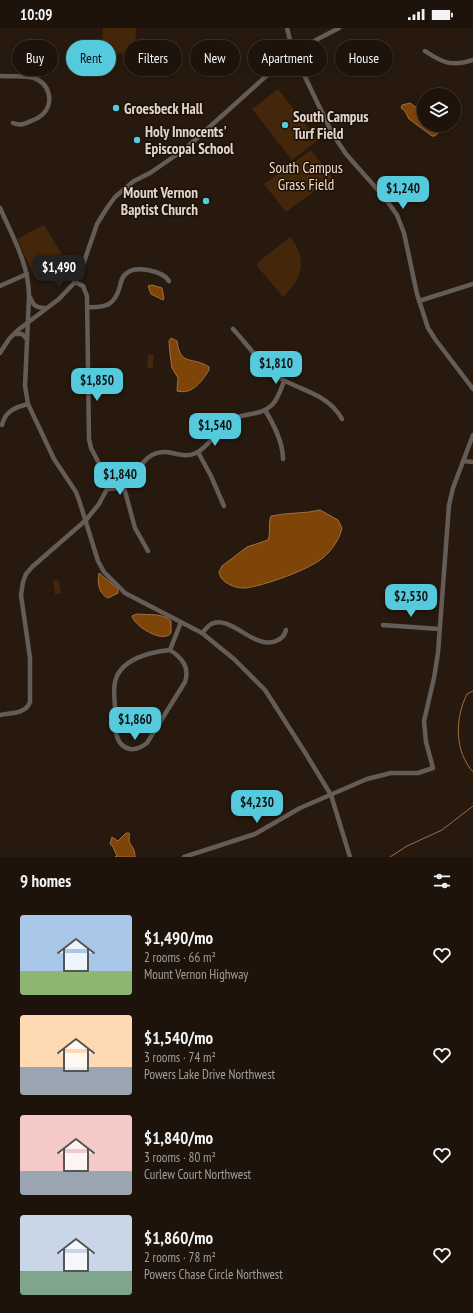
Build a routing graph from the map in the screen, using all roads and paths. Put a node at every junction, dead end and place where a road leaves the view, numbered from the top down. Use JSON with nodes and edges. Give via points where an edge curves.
{"nodes":[{"id":1,"x":287,"y":28,"type":"edge"},
{"id":2,"x":339,"y":28,"type":"edge"},
{"id":3,"x":290,"y":40,"type":"edge"},
{"id":4,"x":316,"y":40,"type":"edge"},
{"id":5,"x":425,"y":51,"type":"dead end"},
{"id":6,"x":473,"y":60,"type":"edge"},
{"id":7,"x":0,"y":76,"type":"edge"},
{"id":8,"x":267,"y":76,"type":"edge"},
{"id":9,"x":305,"y":76,"type":"edge"},
{"id":10,"x":13,"y":123,"type":"dead end"},
{"id":11,"x":0,"y":208,"type":"edge"},
{"id":12,"x":27,"y":274,"type":"junction"},
{"id":13,"x":169,"y":281,"type":"dead end"},
{"id":14,"x":76,"y":282,"type":"junction"},
{"id":15,"x":473,"y":284,"type":"edge"},
{"id":16,"x":0,"y":286,"type":"edge"},
{"id":17,"x":29,"y":296,"type":"junction"},
{"id":18,"x":419,"y":301,"type":"junction"},
{"id":19,"x":88,"y":307,"type":"junction"},
{"id":20,"x":46,"y":308,"type":"junction"},
{"id":21,"x":28,"y":322,"type":"junction"},
{"id":22,"x":233,"y":329,"type":"dead end"},
{"id":23,"x":14,"y":334,"type":"junction"},
{"id":24,"x":27,"y":339,"type":"junction"},
{"id":25,"x":0,"y":353,"type":"edge"},
{"id":26,"x":284,"y":381,"type":"junction"},
{"id":27,"x":473,"y":389,"type":"edge"},
{"id":28,"x":28,"y":404,"type":"junction"},
{"id":29,"x":266,"y":410,"type":"junction"},
{"id":30,"x":342,"y":419,"type":"dead end"},
{"id":31,"x":2,"y":425,"type":"dead end"},
{"id":32,"x":473,"y":435,"type":"edge"},
{"id":33,"x":198,"y":452,"type":"junction"},
{"id":34,"x":283,"y":459,"type":"dead end"},
{"id":35,"x":463,"y":462,"type":"junction"},
{"id":36,"x":473,"y":462,"type":"edge"},
{"id":37,"x":107,"y":481,"type":"junction"},
{"id":38,"x":123,"y":484,"type":"junction"},
{"id":39,"x":107,"y":488,"type":"junction"},
{"id":40,"x":224,"y":506,"type":"dead end"},
{"id":41,"x":86,"y":520,"type":"junction"},
{"id":42,"x":148,"y":551,"type":"dead end"},
{"id":43,"x":180,"y":622,"type":"junction"},
{"id":44,"x":383,"y":625,"type":"dead end"},
{"id":45,"x":439,"y":629,"type":"junction"},
{"id":46,"x":286,"y":630,"type":"dead end"},
{"id":47,"x":202,"y":633,"type":"junction"},
{"id":48,"x":170,"y":650,"type":"junction"},
{"id":49,"x":0,"y":715,"type":"edge"},
{"id":50,"x":331,"y":796,"type":"junction"},
{"id":51,"x":184,"y":857,"type":"edge"},
{"id":52,"x":350,"y":857,"type":"edge"}],
"edges":[{"from":1,"to":3,"type":"street"},
{"from":2,"to":4,"type":"street"},
{"from":5,"to":6,"type":"street","via":[[448,63],[460,64]]},
{"from":7,"to":10,"type":"street","via":[[35,78],[48,92],[49,103],[42,115],[25,124]]},
{"from":8,"to":14,"type":"street","via":[[186,149],[134,181],[115,197],[97,224]]},
{"from":9,"to":18,"type":"street","via":[[337,141],[396,215],[404,233]]},
{"from":11,"to":12,"type":"street"},
{"from":12,"to":16,"type":"street"},
{"from":12,"to":17,"type":"street"},
{"from":13,"to":19,"type":"street","via":[[162,274],[140,269],[132,270],[122,278],[118,293],[111,302],[102,307]]},
{"from":14,"to":19,"type":"street","via":[[83,286],[86,292]]},
{"from":14,"to":20,"type":"street"},
{"from":15,"to":18,"type":"street"},
{"from":17,"to":20,"type":"street","via":[[36,307]]},
{"from":17,"to":21,"type":"street"},
{"from":18,"to":27,"type":"street","via":[[431,333]]},
{"from":19,"to":37,"type":"street","via":[[89,439]]},
{"from":20,"to":21,"type":"street"},
{"from":21,"to":23,"type":"street"},
{"from":21,"to":24,"type":"street"},
{"from":22,"to":26,"type":"street","via":[[269,370]]},
{"from":23,"to":24,"type":"street","via":[[22,334]]},
{"from":23,"to":25,"type":"street"},
{"from":24,"to":28,"type":"street","via":[[25,386]]},
{"from":26,"to":29,"type":"street","via":[[275,401]]},
{"from":26,"to":30,"type":"street","via":[[320,397],[339,413]]},
{"from":28,"to":31,"type":"street","via":[[10,411],[4,417]]},
{"from":28,"to":41,"type":"street","via":[[54,458],[76,492]]},
{"from":29,"to":33,"type":"street","via":[[230,420]]},
{"from":29,"to":34,"type":"street","via":[[278,436]]},
{"from":32,"to":35,"type":"street"},
{"from":33,"to":38,"type":"street","via":[[186,455],[165,452],[154,454]]},
{"from":33,"to":40,"type":"street"},
{"from":35,"to":36,"type":"street"},
{"from":35,"to":45,"type":"street","via":[[449,505]]},
{"from":37,"to":38,"type":"street","via":[[118,481]]},
{"from":37,"to":39,"type":"street"},
{"from":38,"to":39,"type":"street","via":[[120,488]]},
{"from":38,"to":42,"type":"street","via":[[135,528]]},
{"from":39,"to":41,"type":"street","via":[[99,504]]},
{"from":41,"to":43,"type":"street","via":[[98,561],[104,572],[133,598]]},
{"from":41,"to":49,"type":"street","via":[[24,578],[21,595],[30,658],[30,702],[22,711]]},
{"from":43,"to":47,"type":"street"},
{"from":43,"to":48,"type":"street"},
{"from":44,"to":45,"type":"street"},
{"from":45,"to":50,"type":"street","via":[[438,654],[424,721],[433,768],[418,773],[374,776]]},
{"from":46,"to":47,"type":"street","via":[[279,639],[268,643],[258,641],[221,623],[211,624]]},
{"from":47,"to":50,"type":"street","via":[[234,659],[265,690]]},
{"from":48,"to":48,"type":"street","via":[[184,663],[184,682],[147,743],[137,749],[126,748],[119,742],[116,734],[114,687],[117,677],[139,657]]},
{"from":50,"to":51,"type":"street","via":[[316,800],[255,834]]},
{"from":50,"to":52,"type":"street"}]}
